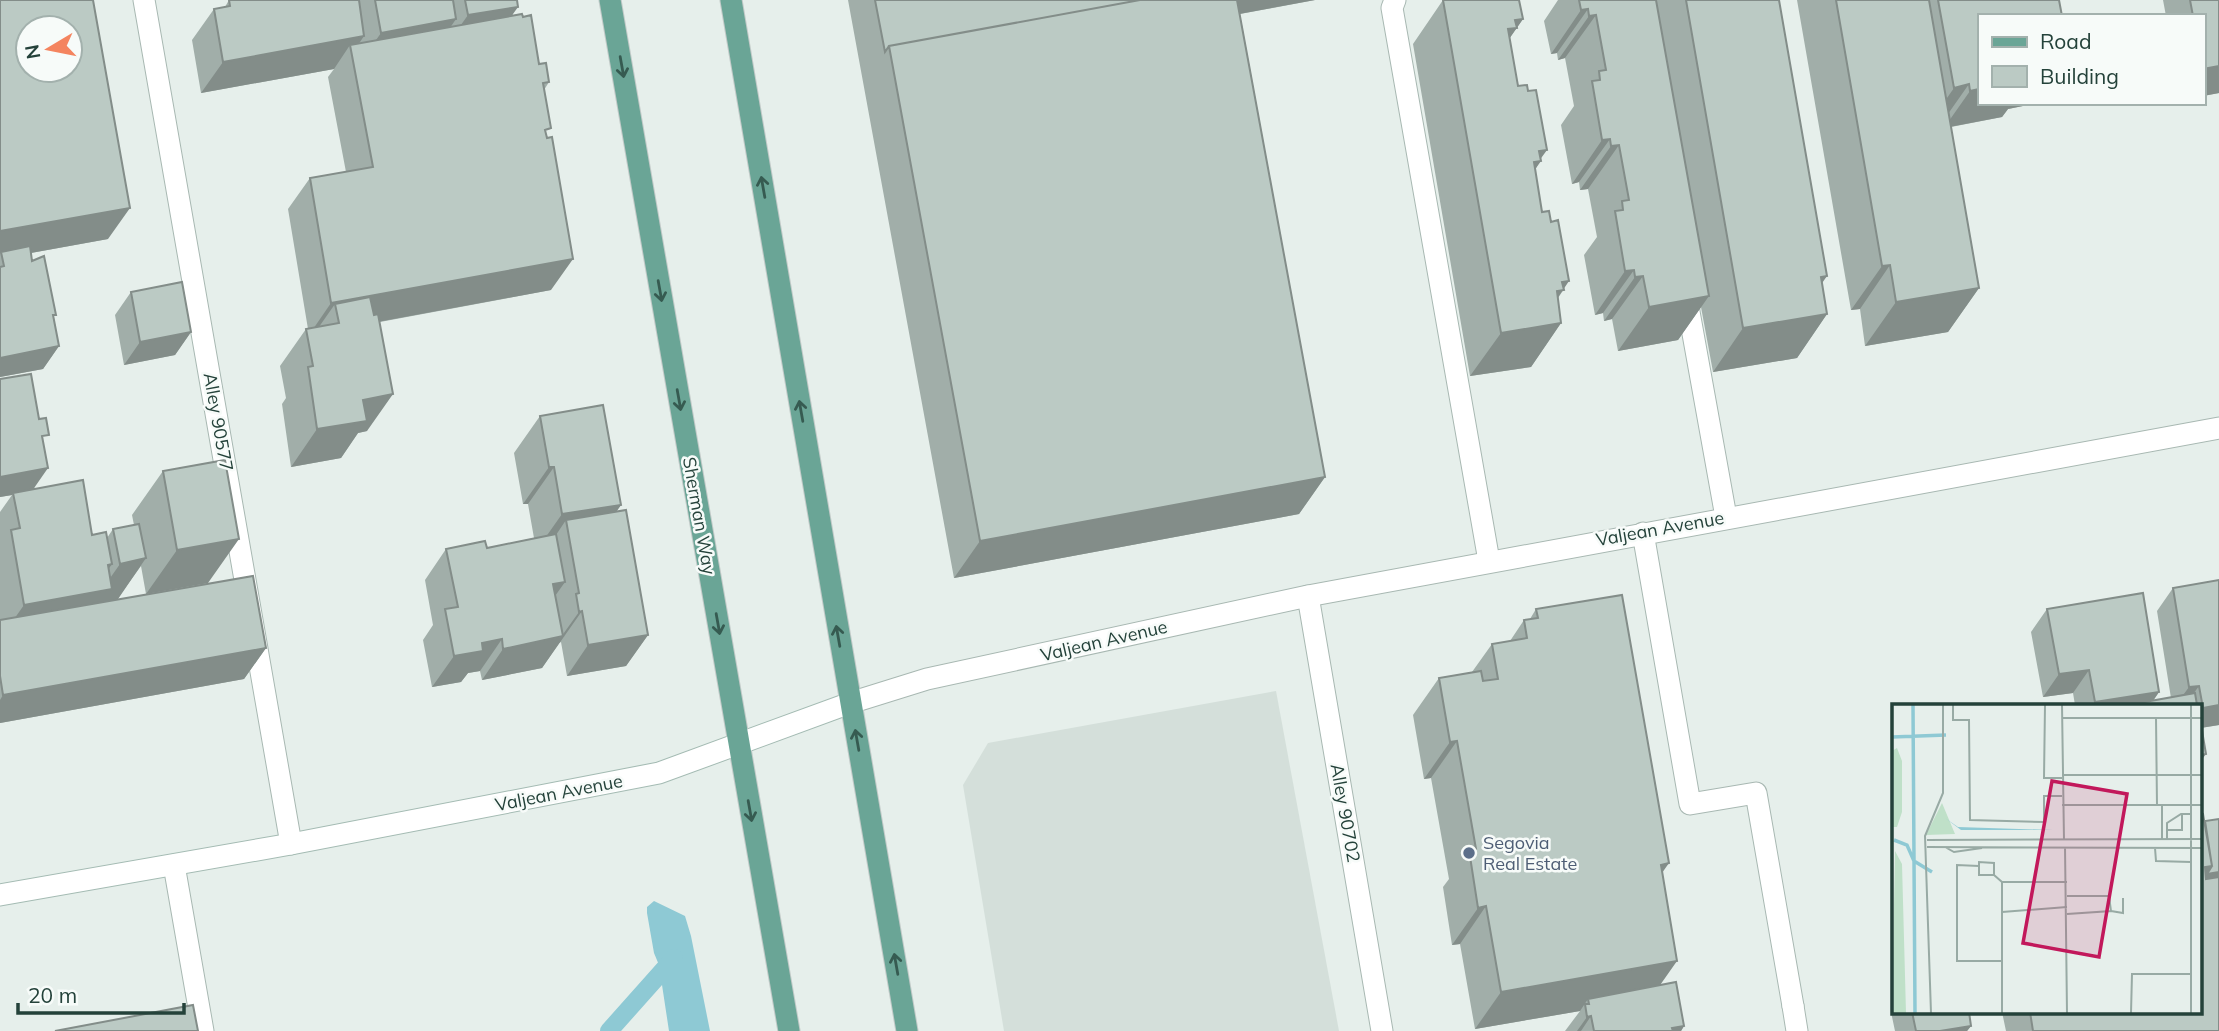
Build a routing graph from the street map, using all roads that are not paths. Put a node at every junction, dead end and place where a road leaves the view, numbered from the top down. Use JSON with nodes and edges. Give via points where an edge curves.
{"nodes":[{"id":1,"x":144,"y":0,"type":"edge"},
{"id":2,"x":610,"y":0,"type":"edge"},
{"id":3,"x":731,"y":0,"type":"edge"},
{"id":4,"x":1395,"y":0,"type":"edge"},
{"id":5,"x":1681,"y":269,"type":"edge"},
{"id":6,"x":2219,"y":428,"type":"edge"},
{"id":7,"x":1726,"y":517,"type":"junction"},
{"id":8,"x":1643,"y":533,"type":"junction"},
{"id":9,"x":1489,"y":561,"type":"junction"},
{"id":10,"x":1308,"y":596,"type":"junction"},
{"id":11,"x":850,"y":703,"type":"junction"},
{"id":12,"x":738,"y":744,"type":"junction"},
{"id":13,"x":291,"y":844,"type":"junction"},
{"id":14,"x":174,"y":865,"type":"junction"},
{"id":15,"x":0,"y":895,"type":"edge"},
{"id":16,"x":204,"y":1031,"type":"edge"},
{"id":17,"x":789,"y":1031,"type":"edge"},
{"id":18,"x":907,"y":1031,"type":"edge"},
{"id":19,"x":1382,"y":1031,"type":"edge"},
{"id":20,"x":1797,"y":1031,"type":"edge"}],
"edges":[{"from":1,"to":13,"type":"street","name":"Alley 90577"},
{"from":2,"to":12,"type":"main road","name":"Sherman Way","one_way":true},
{"from":11,"to":3,"type":"main road","one_way":true},
{"from":4,"to":9,"type":"street","via":[[1392,8]]},
{"from":5,"to":7,"type":"street"},
{"from":6,"to":7,"type":"street","name":"Valjean Avenue"},
{"from":7,"to":8,"type":"street","name":"Valjean Avenue"},
{"from":8,"to":9,"type":"street","name":"Valjean Avenue"},
{"from":8,"to":20,"type":"street","via":[[1690,804],[1756,793]]},
{"from":9,"to":10,"type":"street","name":"Valjean Avenue"},
{"from":10,"to":11,"type":"street","name":"Valjean Avenue","via":[[927,679]]},
{"from":10,"to":19,"type":"street","name":"Alley 90702"},
{"from":11,"to":12,"type":"street","name":"Valjean Avenue"},
{"from":18,"to":11,"type":"main road","one_way":true},
{"from":12,"to":13,"type":"street","name":"Valjean Avenue","via":[[659,773]]},
{"from":12,"to":17,"type":"main road","name":"Sherman Way","one_way":true},
{"from":13,"to":14,"type":"street","name":"Valjean Avenue"},
{"from":14,"to":15,"type":"street","name":"Valjean Avenue"},
{"from":14,"to":16,"type":"street"}]}
